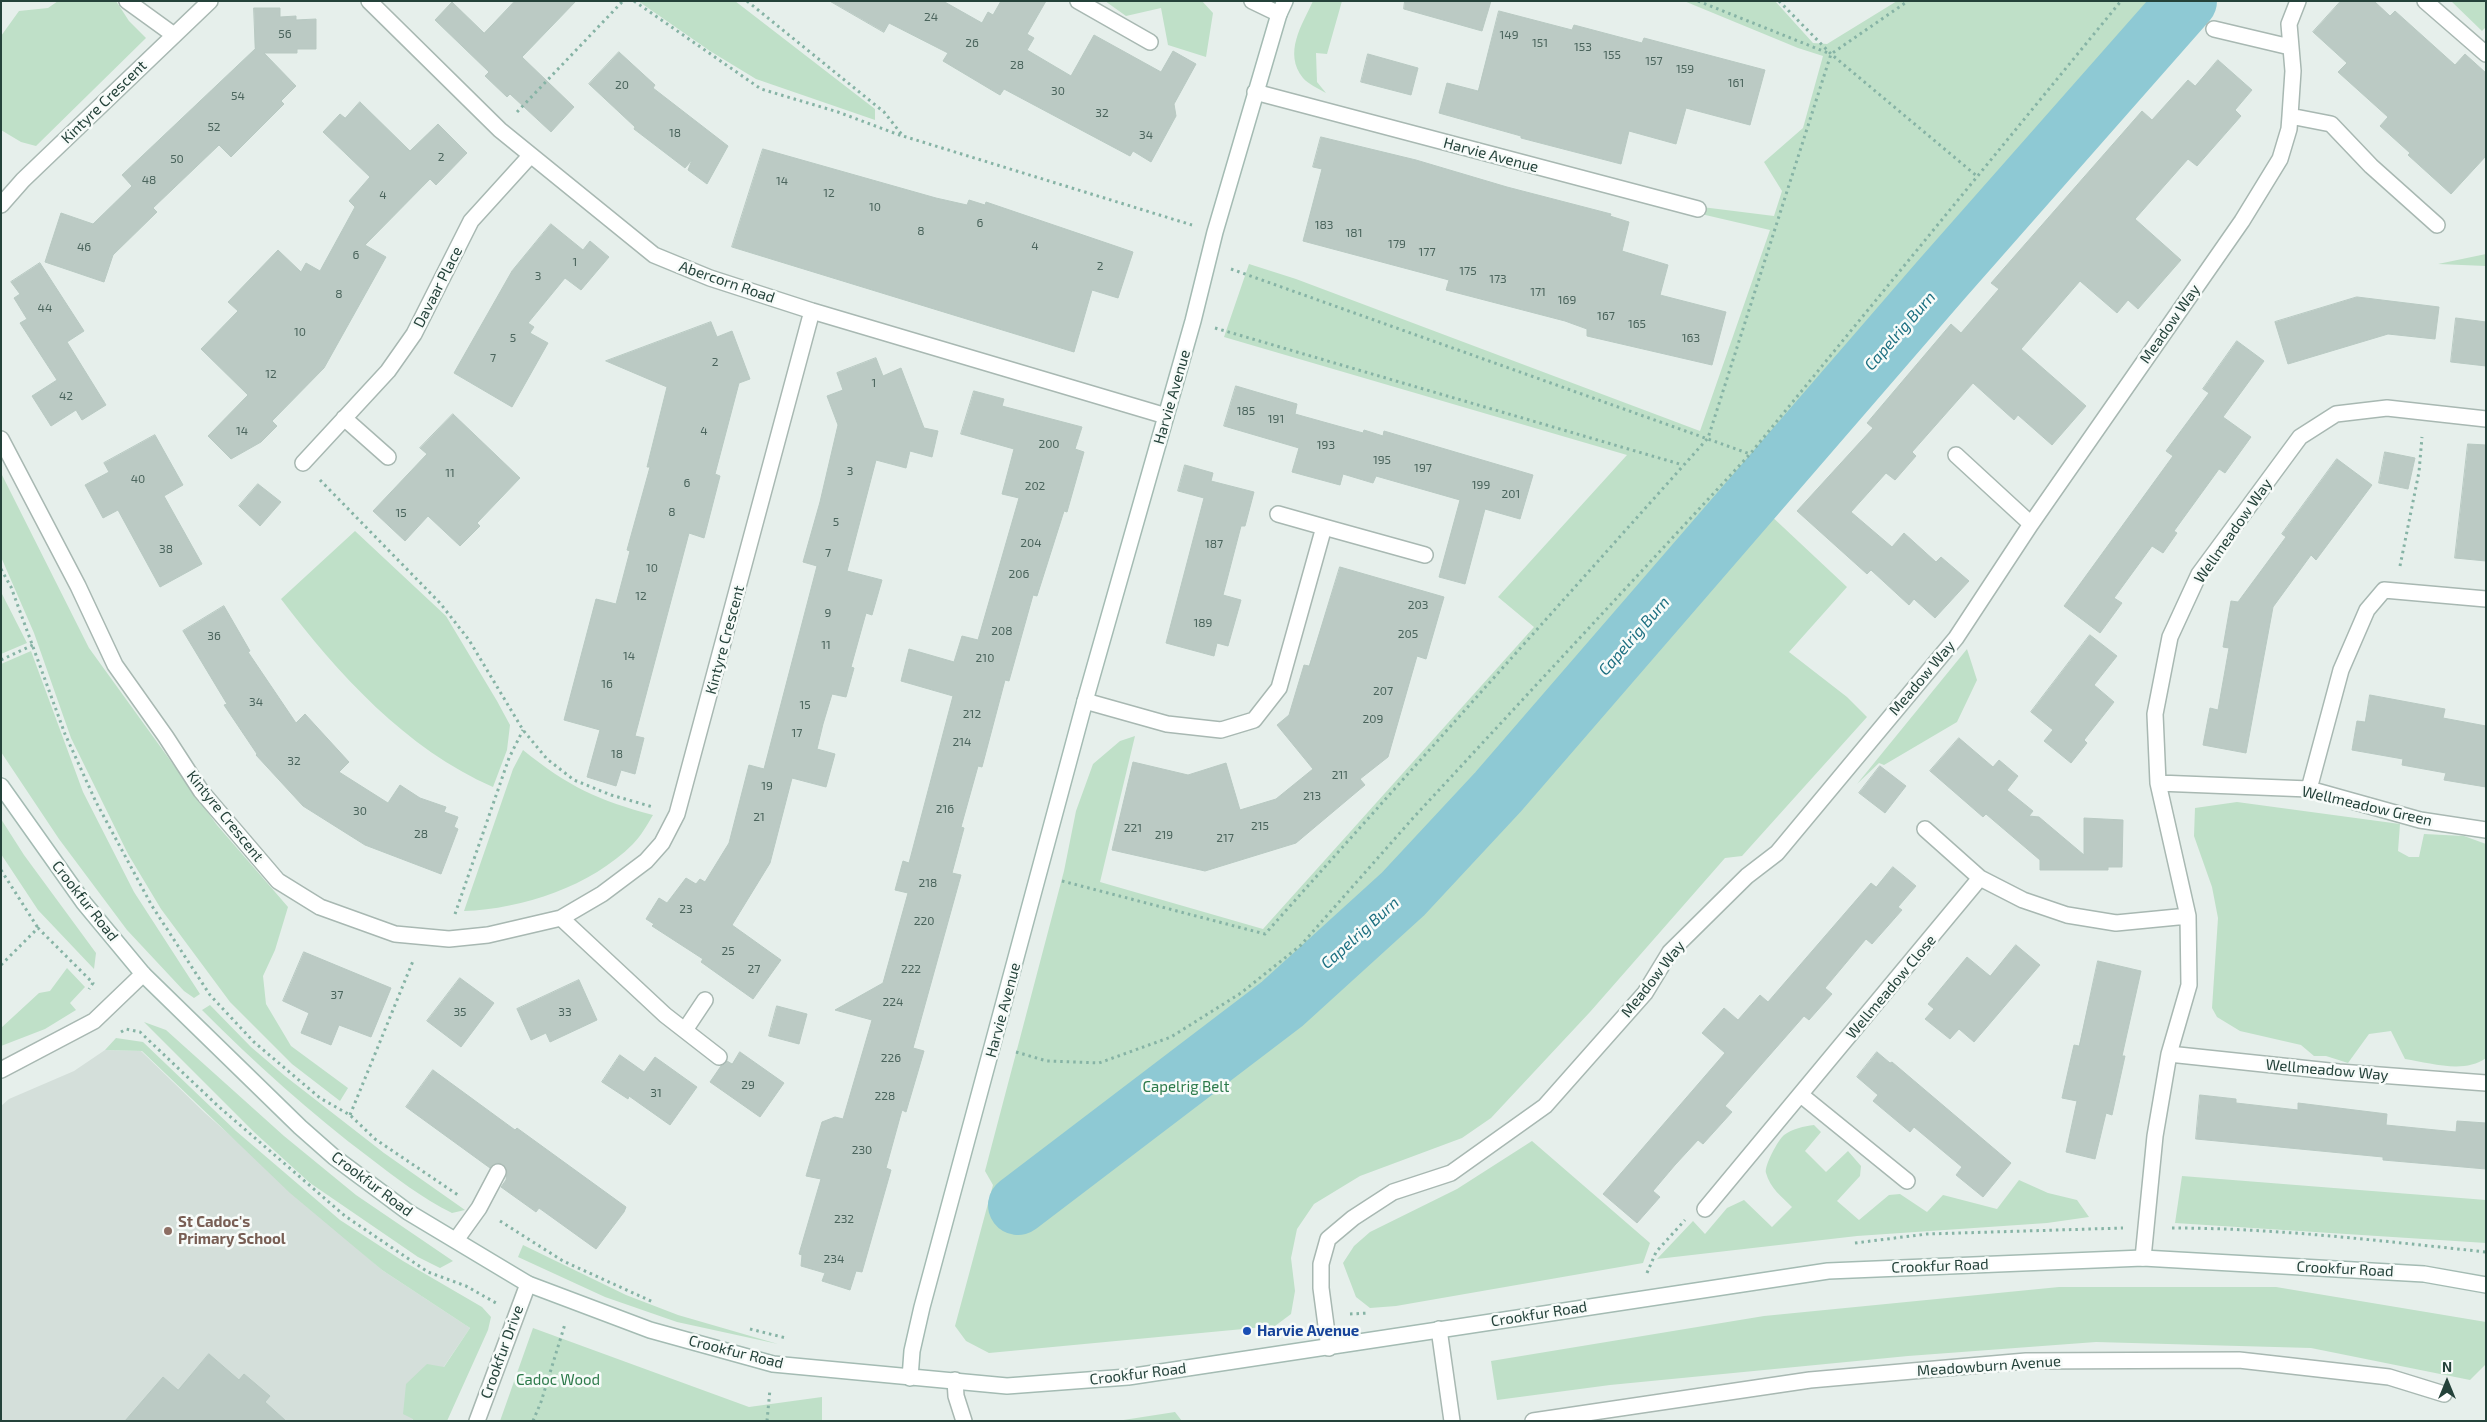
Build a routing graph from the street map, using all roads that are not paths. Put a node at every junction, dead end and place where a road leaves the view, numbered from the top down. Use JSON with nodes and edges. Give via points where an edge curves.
{"nodes":[{"id":1,"x":127,"y":1,"type":"edge"},
{"id":2,"x":210,"y":1,"type":"edge"},
{"id":3,"x":369,"y":1,"type":"edge"},
{"id":4,"x":1078,"y":1,"type":"edge"},
{"id":5,"x":1252,"y":1,"type":"edge"},
{"id":6,"x":2298,"y":1,"type":"edge"},
{"id":7,"x":2425,"y":1,"type":"edge"},
{"id":8,"x":1282,"y":8,"type":"edge"},
{"id":9,"x":2214,"y":29,"type":"dead end"},
{"id":10,"x":174,"y":36,"type":"junction"},
{"id":11,"x":1150,"y":42,"type":"dead end"},
{"id":12,"x":2290,"y":46,"type":"junction"},
{"id":13,"x":2486,"y":54,"type":"edge"},
{"id":14,"x":1255,"y":92,"type":"junction"},
{"id":15,"x":2290,"y":116,"type":"junction"},
{"id":16,"x":530,"y":156,"type":"junction"},
{"id":17,"x":1,"y":205,"type":"edge"},
{"id":18,"x":1698,"y":209,"type":"dead end"},
{"id":19,"x":2437,"y":225,"type":"dead end"},
{"id":20,"x":812,"y":311,"type":"junction"},
{"id":21,"x":1166,"y":416,"type":"junction"},
{"id":22,"x":344,"y":418,"type":"junction"},
{"id":23,"x":2486,"y":419,"type":"edge"},
{"id":24,"x":1,"y":439,"type":"edge"},
{"id":25,"x":1956,"y":455,"type":"dead end"},
{"id":26,"x":388,"y":457,"type":"dead end"},
{"id":27,"x":303,"y":463,"type":"road end"},
{"id":28,"x":1278,"y":514,"type":"dead end"},
{"id":29,"x":2031,"y":524,"type":"junction"},
{"id":30,"x":1324,"y":527,"type":"junction"},
{"id":31,"x":1425,"y":555,"type":"dead end"},
{"id":32,"x":2486,"y":599,"type":"edge"},
{"id":33,"x":1085,"y":701,"type":"junction"},
{"id":34,"x":2158,"y":784,"type":"junction"},
{"id":35,"x":1,"y":786,"type":"edge"},
{"id":36,"x":2308,"y":789,"type":"junction"},
{"id":37,"x":1925,"y":829,"type":"dead end"},
{"id":38,"x":2486,"y":830,"type":"edge"},
{"id":39,"x":1980,"y":878,"type":"junction"},
{"id":40,"x":2188,"y":916,"type":"junction"},
{"id":41,"x":561,"y":918,"type":"junction"},
{"id":42,"x":143,"y":974,"type":"junction"},
{"id":43,"x":705,"y":1000,"type":"dead end"},
{"id":44,"x":685,"y":1030,"type":"junction"},
{"id":45,"x":2170,"y":1054,"type":"junction"},
{"id":46,"x":719,"y":1057,"type":"dead end"},
{"id":47,"x":1,"y":1070,"type":"edge"},
{"id":48,"x":2486,"y":1083,"type":"edge"},
{"id":49,"x":1802,"y":1095,"type":"junction"},
{"id":50,"x":498,"y":1172,"type":"dead end"},
{"id":51,"x":1907,"y":1181,"type":"dead end"},
{"id":52,"x":1705,"y":1209,"type":"road end"},
{"id":53,"x":456,"y":1240,"type":"junction"},
{"id":54,"x":2143,"y":1258,"type":"junction"},
{"id":55,"x":528,"y":1284,"type":"junction"},
{"id":56,"x":2486,"y":1285,"type":"edge"},
{"id":57,"x":1439,"y":1329,"type":"junction"},
{"id":58,"x":1329,"y":1348,"type":"junction"},
{"id":59,"x":910,"y":1378,"type":"junction"},
{"id":60,"x":955,"y":1380,"type":"junction"},
{"id":61,"x":2444,"y":1394,"type":"dead end"},
{"id":62,"x":477,"y":1421,"type":"edge"},
{"id":63,"x":964,"y":1421,"type":"edge"},
{"id":64,"x":1452,"y":1421,"type":"edge"},
{"id":65,"x":1534,"y":1421,"type":"edge"}],
"edges":[{"from":1,"to":10,"type":"street"},
{"from":2,"to":10,"type":"street","name":"Kintyre Crescent"},
{"from":3,"to":16,"type":"street","name":"Abercorn Road"},
{"from":4,"to":11,"type":"street"},
{"from":5,"to":8,"type":"street"},
{"from":6,"to":12,"type":"street","name":"Meadow Way","via":[[2289,24]]},
{"from":7,"to":13,"type":"street"},
{"from":8,"to":14,"type":"street","name":"Harvie Avenue"},
{"from":9,"to":12,"type":"street"},
{"from":10,"to":17,"type":"street","name":"Kintyre Crescent","via":[[23,180]]},
{"from":12,"to":15,"type":"street","name":"Meadow Way","via":[[2293,71]]},
{"from":14,"to":18,"type":"street","name":"Harvie Avenue"},
{"from":14,"to":21,"type":"street","name":"Harvie Avenue"},
{"from":15,"to":19,"type":"street","via":[[2331,124],[2371,166]]},
{"from":15,"to":29,"type":"street","name":"Meadow Way","via":[[2280,159],[2242,221]]},
{"from":16,"to":20,"type":"street","name":"Abercorn Road","via":[[654,255],[710,278]]},
{"from":16,"to":22,"type":"street","name":"Davaar Place","via":[[471,221],[414,334],[388,371]]},
{"from":20,"to":21,"type":"street","name":"Abercorn Road"},
{"from":20,"to":41,"type":"street","name":"Kintyre Crescent","via":[[677,814],[662,842],[646,861],[602,894]]},
{"from":21,"to":33,"type":"street","name":"Harvie Avenue"},
{"from":22,"to":26,"type":"street"},
{"from":22,"to":27,"type":"street","name":"Davaar Place"},
{"from":23,"to":34,"type":"street","name":"Wellmeadow Way","via":[[2387,408],[2336,414],[2300,437],[2199,574],[2170,637],[2155,714]]},
{"from":24,"to":41,"type":"street","name":"Kintyre Crescent","via":[[78,586],[115,665],[201,791],[278,881],[320,907],[395,934],[450,939],[488,935]]},
{"from":25,"to":29,"type":"street"},
{"from":28,"to":30,"type":"street"},
{"from":29,"to":58,"type":"street","name":"Meadow Way","via":[[1956,638],[1777,853],[1747,876],[1670,952],[1645,993],[1545,1106],[1451,1173],[1393,1192],[1328,1239],[1321,1288]]},
{"from":30,"to":31,"type":"street"},
{"from":30,"to":33,"type":"street","via":[[1280,688],[1254,720],[1221,730],[1167,724]]},
{"from":32,"to":36,"type":"street","via":[[2384,590],[2367,610],[2341,670]]},
{"from":33,"to":59,"type":"street","name":"Harvie Avenue","via":[[922,1307],[912,1351]]},
{"from":34,"to":36,"type":"street","name":"Wellmeadow Green"},
{"from":34,"to":40,"type":"street","name":"Wellmeadow Way"},
{"from":35,"to":42,"type":"street","name":"Crookfur Road","via":[[84,903]]},
{"from":36,"to":38,"type":"street","name":"Wellmeadow Green","via":[[2420,820]]},
{"from":37,"to":39,"type":"street"},
{"from":39,"to":40,"type":"street","via":[[2023,900],[2068,915],[2116,922]]},
{"from":39,"to":49,"type":"street","name":"Wellmeadow Close"},
{"from":40,"to":45,"type":"street","name":"Wellmeadow Way","via":[[2189,985]]},
{"from":41,"to":44,"type":"street","via":[[628,982]]},
{"from":42,"to":47,"type":"street","via":[[94,1021]]},
{"from":42,"to":53,"type":"street","name":"Crookfur Road","via":[[334,1157],[408,1212]]},
{"from":43,"to":44,"type":"street"},
{"from":44,"to":46,"type":"street"},
{"from":45,"to":48,"type":"street","name":"Wellmeadow Way"},
{"from":45,"to":54,"type":"street","name":"Wellmeadow Way","via":[[2155,1136]]},
{"from":49,"to":51,"type":"street"},
{"from":49,"to":52,"type":"street","name":"Wellmeadow Close"},
{"from":50,"to":53,"type":"street","via":[[479,1208]]},
{"from":53,"to":55,"type":"street","name":"Crookfur Road"},
{"from":54,"to":56,"type":"street","name":"Crookfur Road","via":[[2424,1274]]},
{"from":54,"to":57,"type":"street","name":"Crookfur Road","via":[[1828,1271]]},
{"from":55,"to":59,"type":"street","name":"Crookfur Road","via":[[650,1330],[773,1364]]},
{"from":55,"to":62,"type":"street","name":"Crookfur Drive"},
{"from":57,"to":58,"type":"street","name":"Crookfur Road"},
{"from":57,"to":64,"type":"street"},
{"from":58,"to":60,"type":"street","name":"Crookfur Road","via":[[1128,1377],[1007,1386]]},
{"from":59,"to":60,"type":"street","name":"Crookfur Road"},
{"from":60,"to":63,"type":"street"},
{"from":61,"to":65,"type":"street","name":"Meadowburn Avenue","via":[[2389,1377],[2240,1360],[2026,1361],[1810,1380]]}]}
